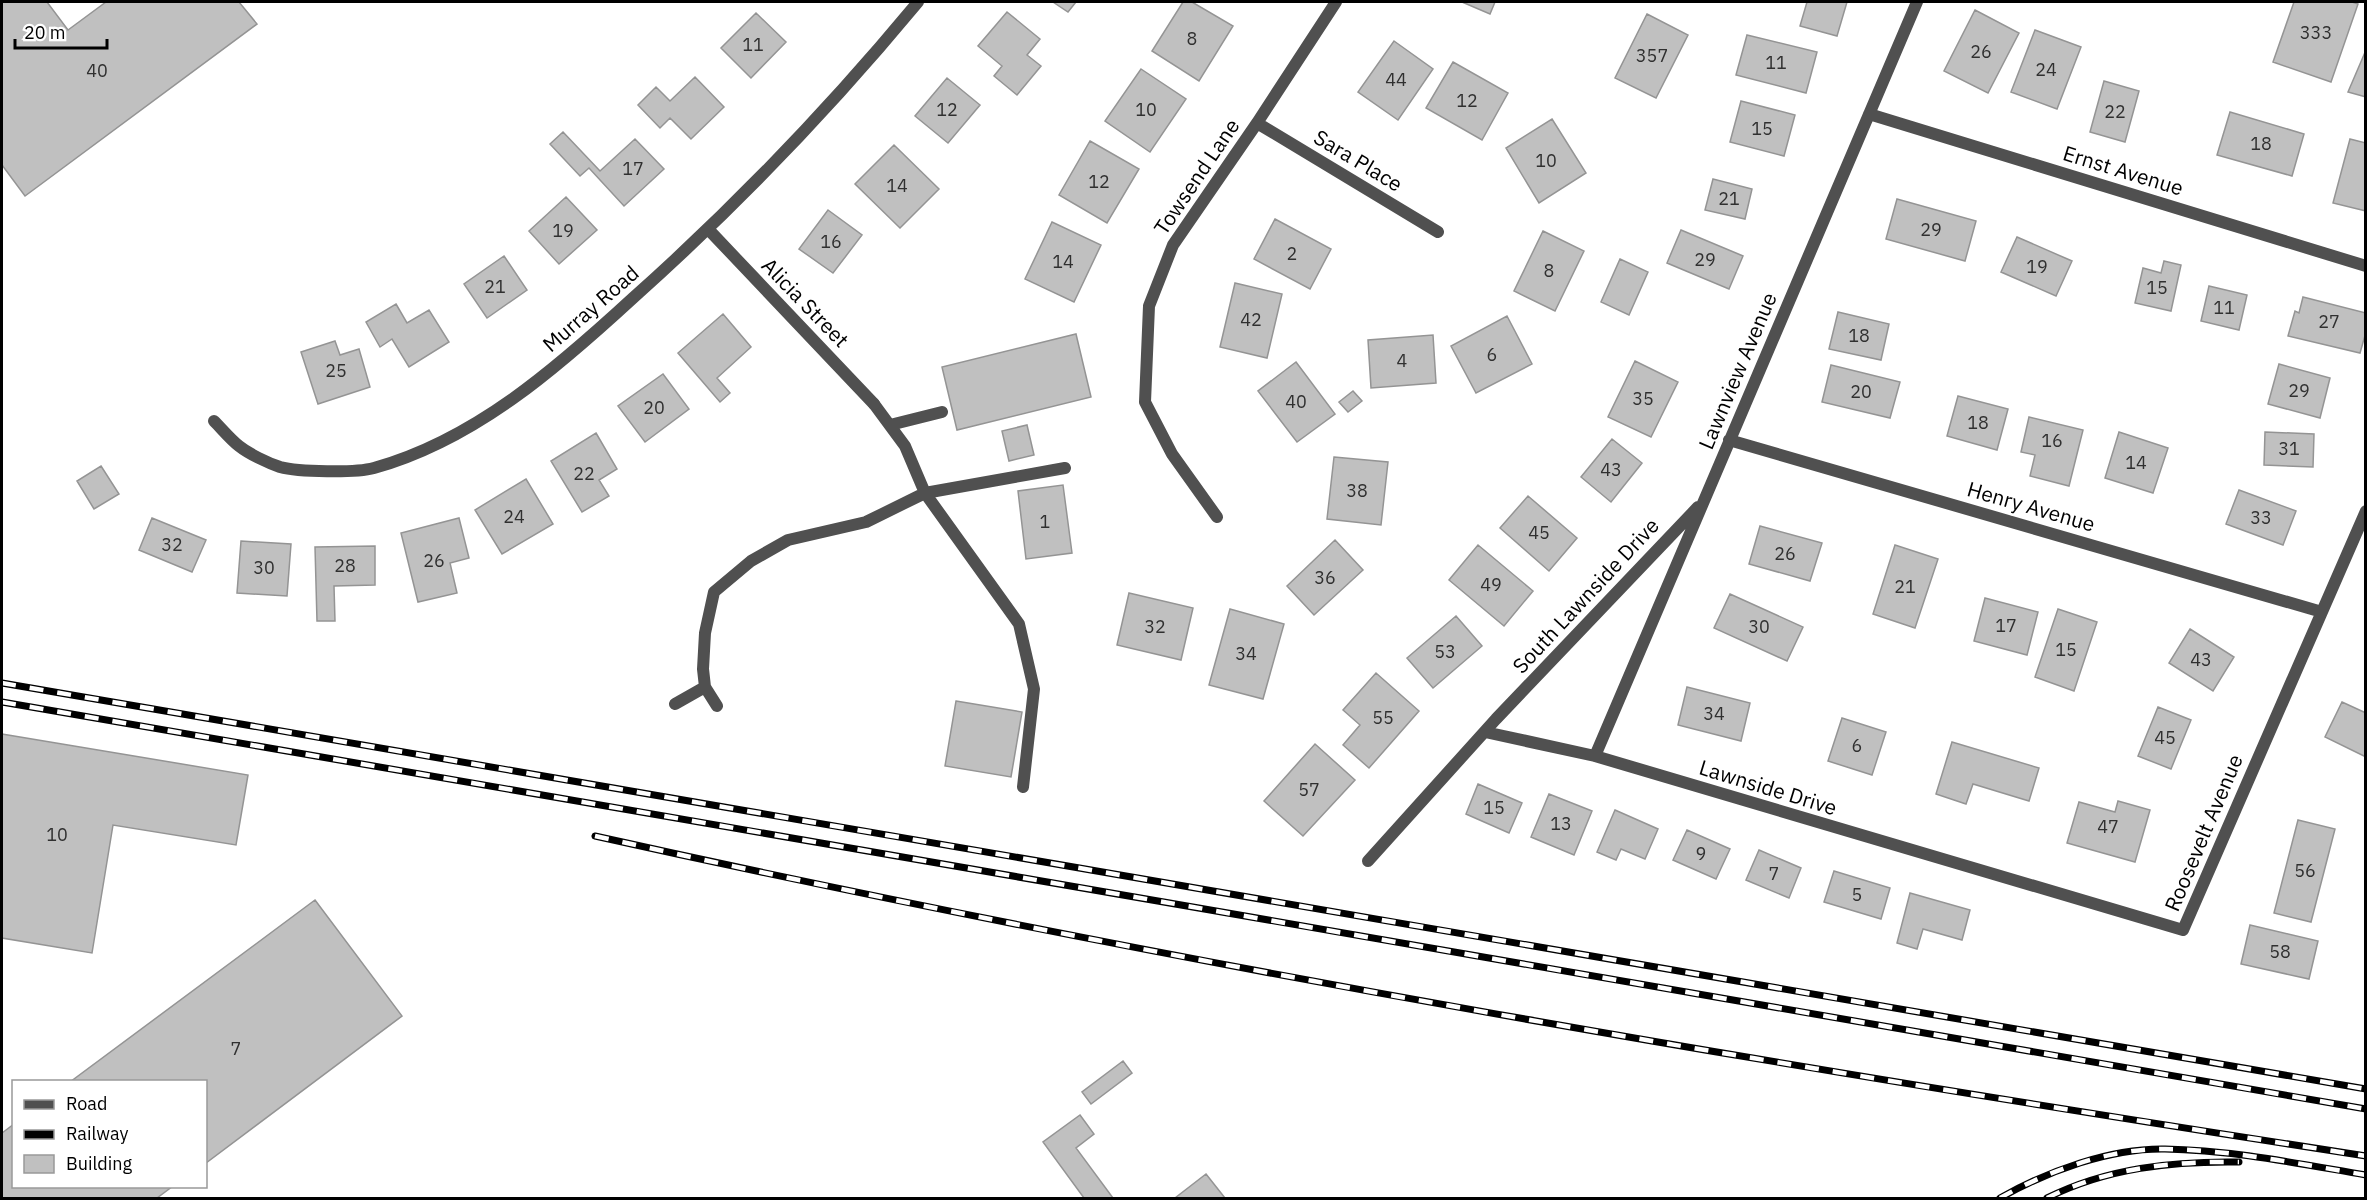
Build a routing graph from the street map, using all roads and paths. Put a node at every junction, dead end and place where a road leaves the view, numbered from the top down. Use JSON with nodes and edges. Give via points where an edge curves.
{"nodes":[{"id":1,"x":918,"y":2,"type":"edge"},
{"id":2,"x":1336,"y":2,"type":"edge"},
{"id":3,"x":1917,"y":2,"type":"edge"},
{"id":4,"x":1869,"y":114,"type":"junction"},
{"id":5,"x":1257,"y":123,"type":"junction"},
{"id":6,"x":708,"y":229,"type":"junction"},
{"id":7,"x":1438,"y":232,"type":"dead end"},
{"id":8,"x":2366,"y":266,"type":"edge"},
{"id":9,"x":942,"y":412,"type":"dead end"},
{"id":10,"x":214,"y":421,"type":"dead end"},
{"id":11,"x":890,"y":425,"type":"junction"},
{"id":12,"x":1729,"y":440,"type":"junction"},
{"id":13,"x":1065,"y":468,"type":"dead end"},
{"id":14,"x":925,"y":493,"type":"junction"},
{"id":15,"x":1704,"y":500,"type":"junction"},
{"id":16,"x":2366,"y":511,"type":"edge"},
{"id":17,"x":1217,"y":517,"type":"dead end"},
{"id":18,"x":2322,"y":612,"type":"junction"},
{"id":19,"x":705,"y":687,"type":"junction"},
{"id":20,"x":675,"y":704,"type":"dead end"},
{"id":21,"x":717,"y":706,"type":"dead end"},
{"id":22,"x":1485,"y":732,"type":"junction"},
{"id":23,"x":1595,"y":756,"type":"junction"},
{"id":24,"x":1023,"y":787,"type":"dead end"},
{"id":25,"x":1931,"y":856,"type":"joint"},
{"id":26,"x":1368,"y":861,"type":"dead end"}],
"edges":[{"from":1,"to":6,"type":"street","name":"Murray Road","via":[[755,183]]},
{"from":2,"to":5,"type":"street","name":"Towsend Lane"},
{"from":3,"to":4,"type":"street","name":"Lawnview Avenue"},
{"from":4,"to":8,"type":"street","name":"Ernst Avenue"},
{"from":4,"to":12,"type":"street","name":"Lawnview Avenue"},
{"from":5,"to":7,"type":"street","name":"Sara Place"},
{"from":5,"to":17,"type":"street","name":"Towsend Lane","via":[[1173,245],[1149,306],[1145,402],[1172,454]]},
{"from":6,"to":10,"type":"street","name":"Murray Road","via":[[536,382],[482,419],[429,447],[373,468],[326,471],[281,467],[240,448]]},
{"from":6,"to":11,"type":"street","name":"Alicia Street"},
{"from":9,"to":11,"type":"street"},
{"from":11,"to":14,"type":"street","name":"Alicia Street","via":[[905,446]]},
{"from":12,"to":15,"type":"street","name":"Lawnview Avenue"},
{"from":12,"to":18,"type":"street","name":"Henry Avenue"},
{"from":13,"to":14,"type":"street"},
{"from":14,"to":19,"type":"street","via":[[866,522],[788,540],[751,561],[714,592],[705,633]]},
{"from":14,"to":24,"type":"street","name":"Alicia Street","via":[[1018,624],[1034,689]]},
{"from":15,"to":22,"type":"street","name":"South Lawnside Drive"},
{"from":15,"to":23,"type":"street","name":"Lawnview Avenue"},
{"from":16,"to":18,"type":"street","name":"Roosevelt Avenue"},
{"from":18,"to":25,"type":"street","name":"Roosevelt Avenue","via":[[2183,930]]},
{"from":19,"to":20,"type":"street"},
{"from":19,"to":21,"type":"street"},
{"from":22,"to":23,"type":"street","name":"Lawnside Drive"},
{"from":22,"to":26,"type":"street","name":"South Lawnside Drive"},
{"from":23,"to":25,"type":"street","name":"Lawnside Drive"}]}
